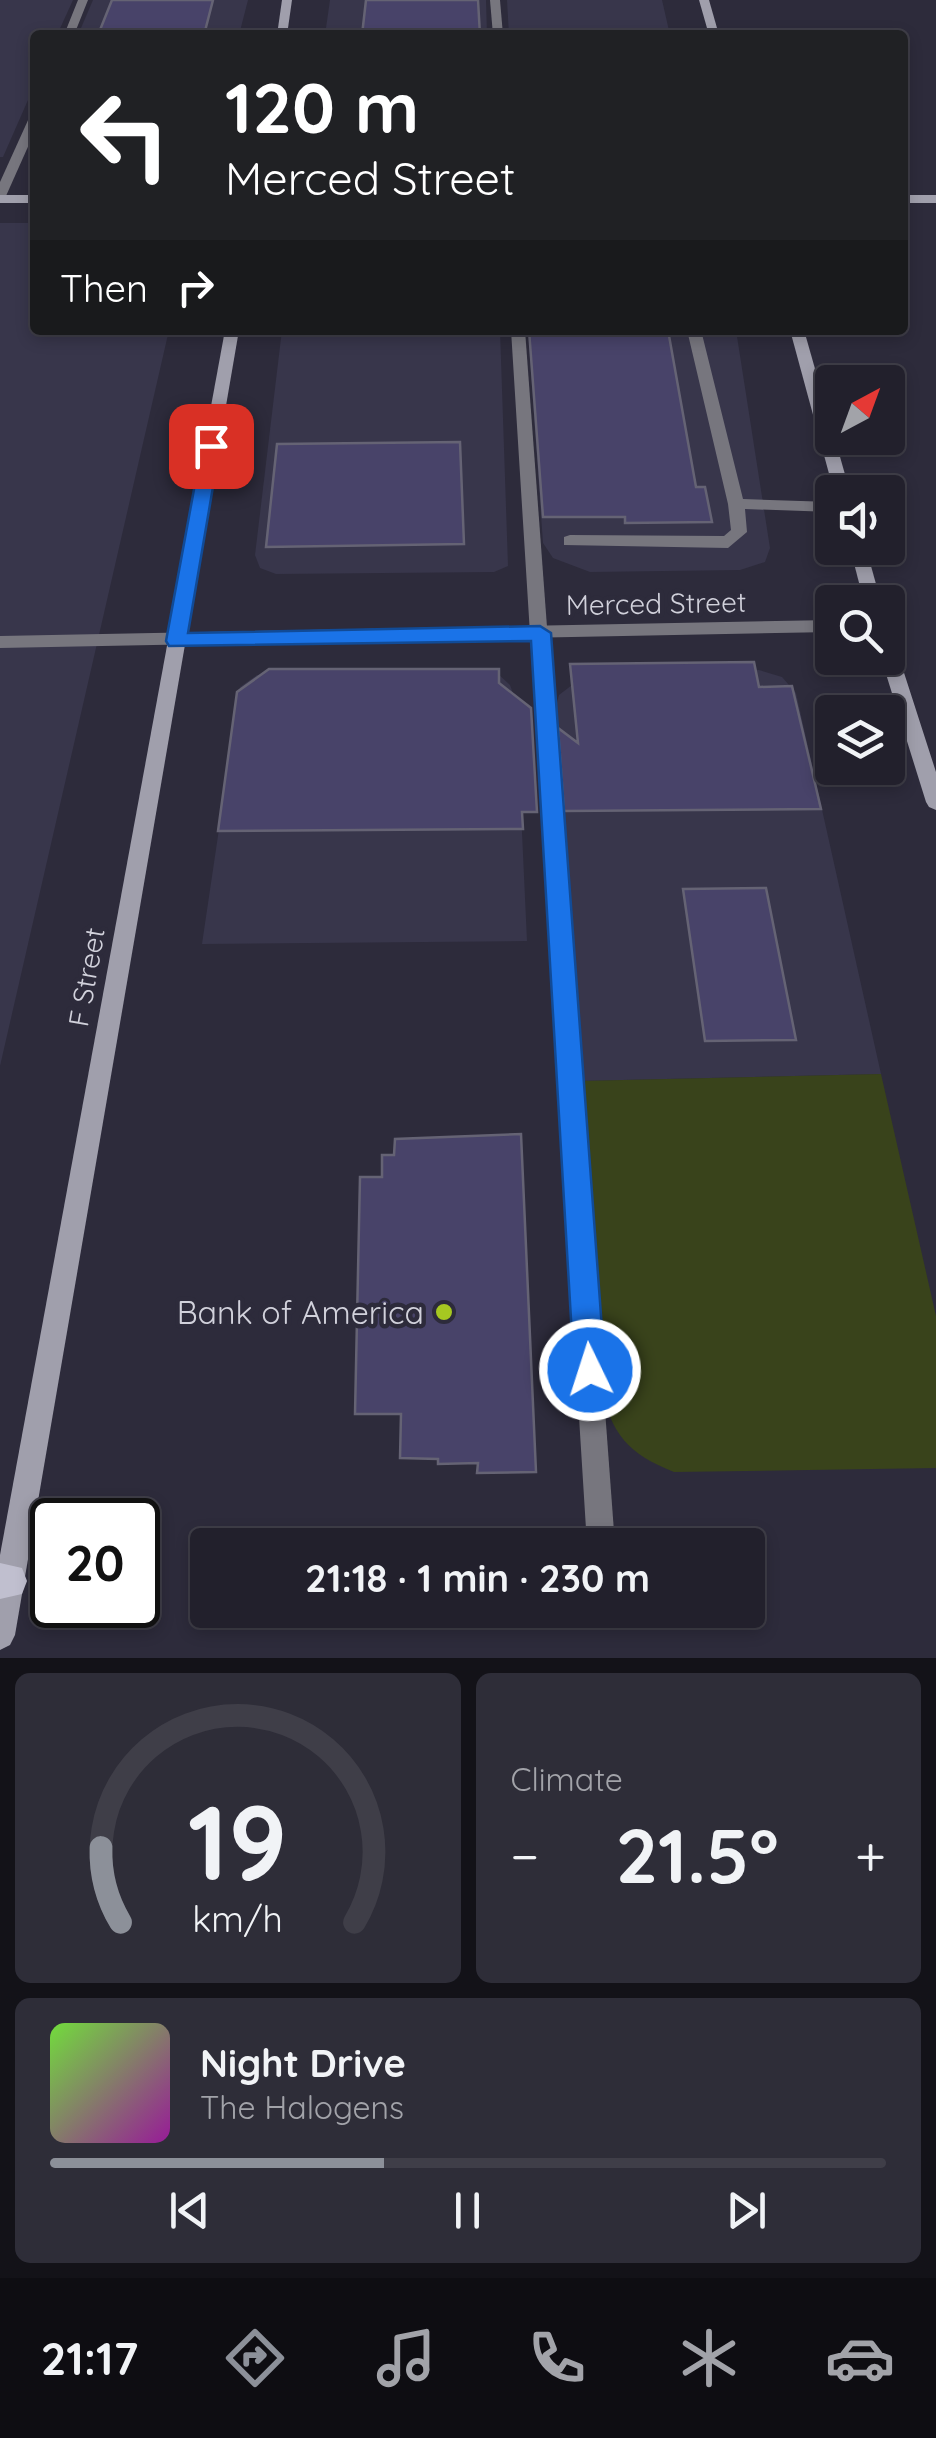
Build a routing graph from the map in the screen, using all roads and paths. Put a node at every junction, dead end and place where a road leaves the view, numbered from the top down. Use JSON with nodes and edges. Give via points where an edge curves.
{"nodes":[{"id":1,"x":83,"y":0,"type":"edge"},
{"id":2,"x":287,"y":0,"type":"edge"},
{"id":3,"x":495,"y":0,"type":"edge"},
{"id":4,"x":704,"y":0,"type":"edge"},
{"id":5,"x":70,"y":30,"type":"edge"},
{"id":6,"x":283,"y":30,"type":"edge"},
{"id":7,"x":498,"y":30,"type":"edge"},
{"id":8,"x":713,"y":30,"type":"edge"},
{"id":9,"x":30,"y":129,"type":"edge"},
{"id":10,"x":908,"y":187,"type":"edge"},
{"id":11,"x":936,"y":187,"type":"edge"},
{"id":12,"x":0,"y":197,"type":"edge"},
{"id":13,"x":936,"y":198,"type":"edge"},
{"id":14,"x":30,"y":199,"type":"edge"},
{"id":15,"x":908,"y":199,"type":"edge"},
{"id":16,"x":231,"y":335,"type":"edge"},
{"id":17,"x":518,"y":335,"type":"edge"},
{"id":18,"x":695,"y":335,"type":"edge"},
{"id":19,"x":798,"y":335,"type":"edge"},
{"id":20,"x":837,"y":475,"type":"edge"},
{"id":21,"x":736,"y":504,"type":"junction"},
{"id":22,"x":815,"y":506,"type":"edge"},
{"id":23,"x":570,"y":541,"type":"dead end"},
{"id":24,"x":815,"y":626,"type":"edge"},
{"id":25,"x":540,"y":633,"type":"junction"},
{"id":26,"x":176,"y":641,"type":"junction"},
{"id":27,"x":0,"y":642,"type":"edge"},
{"id":28,"x":896,"y":675,"type":"edge"},
{"id":29,"x":936,"y":802,"type":"edge"},
{"id":30,"x":600,"y":1528,"type":"edge"},
{"id":31,"x":5,"y":1581,"type":"edge"},
{"id":32,"x":0,"y":1635,"type":"edge"}],
"edges":[{"from":1,"to":5,"type":"street"},
{"from":2,"to":6,"type":"street"},
{"from":3,"to":7,"type":"street"},
{"from":4,"to":8,"type":"street"},
{"from":9,"to":12,"type":"street"},
{"from":10,"to":11,"type":"street"},
{"from":12,"to":14,"type":"street"},
{"from":13,"to":15,"type":"street"},
{"from":16,"to":26,"type":"street","name":"F Street"},
{"from":17,"to":25,"type":"street"},
{"from":18,"to":21,"type":"street"},
{"from":19,"to":20,"type":"street"},
{"from":21,"to":22,"type":"street"},
{"from":21,"to":23,"type":"street","via":[[739,532],[728,542]]},
{"from":24,"to":25,"type":"street","name":"Merced Street"},
{"from":25,"to":26,"type":"street","name":"Merced Street"},
{"from":25,"to":30,"type":"street"},
{"from":26,"to":27,"type":"street","name":"Merced Street"},
{"from":26,"to":31,"type":"street","name":"F Street"},
{"from":28,"to":29,"type":"street"},
{"from":31,"to":32,"type":"street","name":"F Street"}]}
